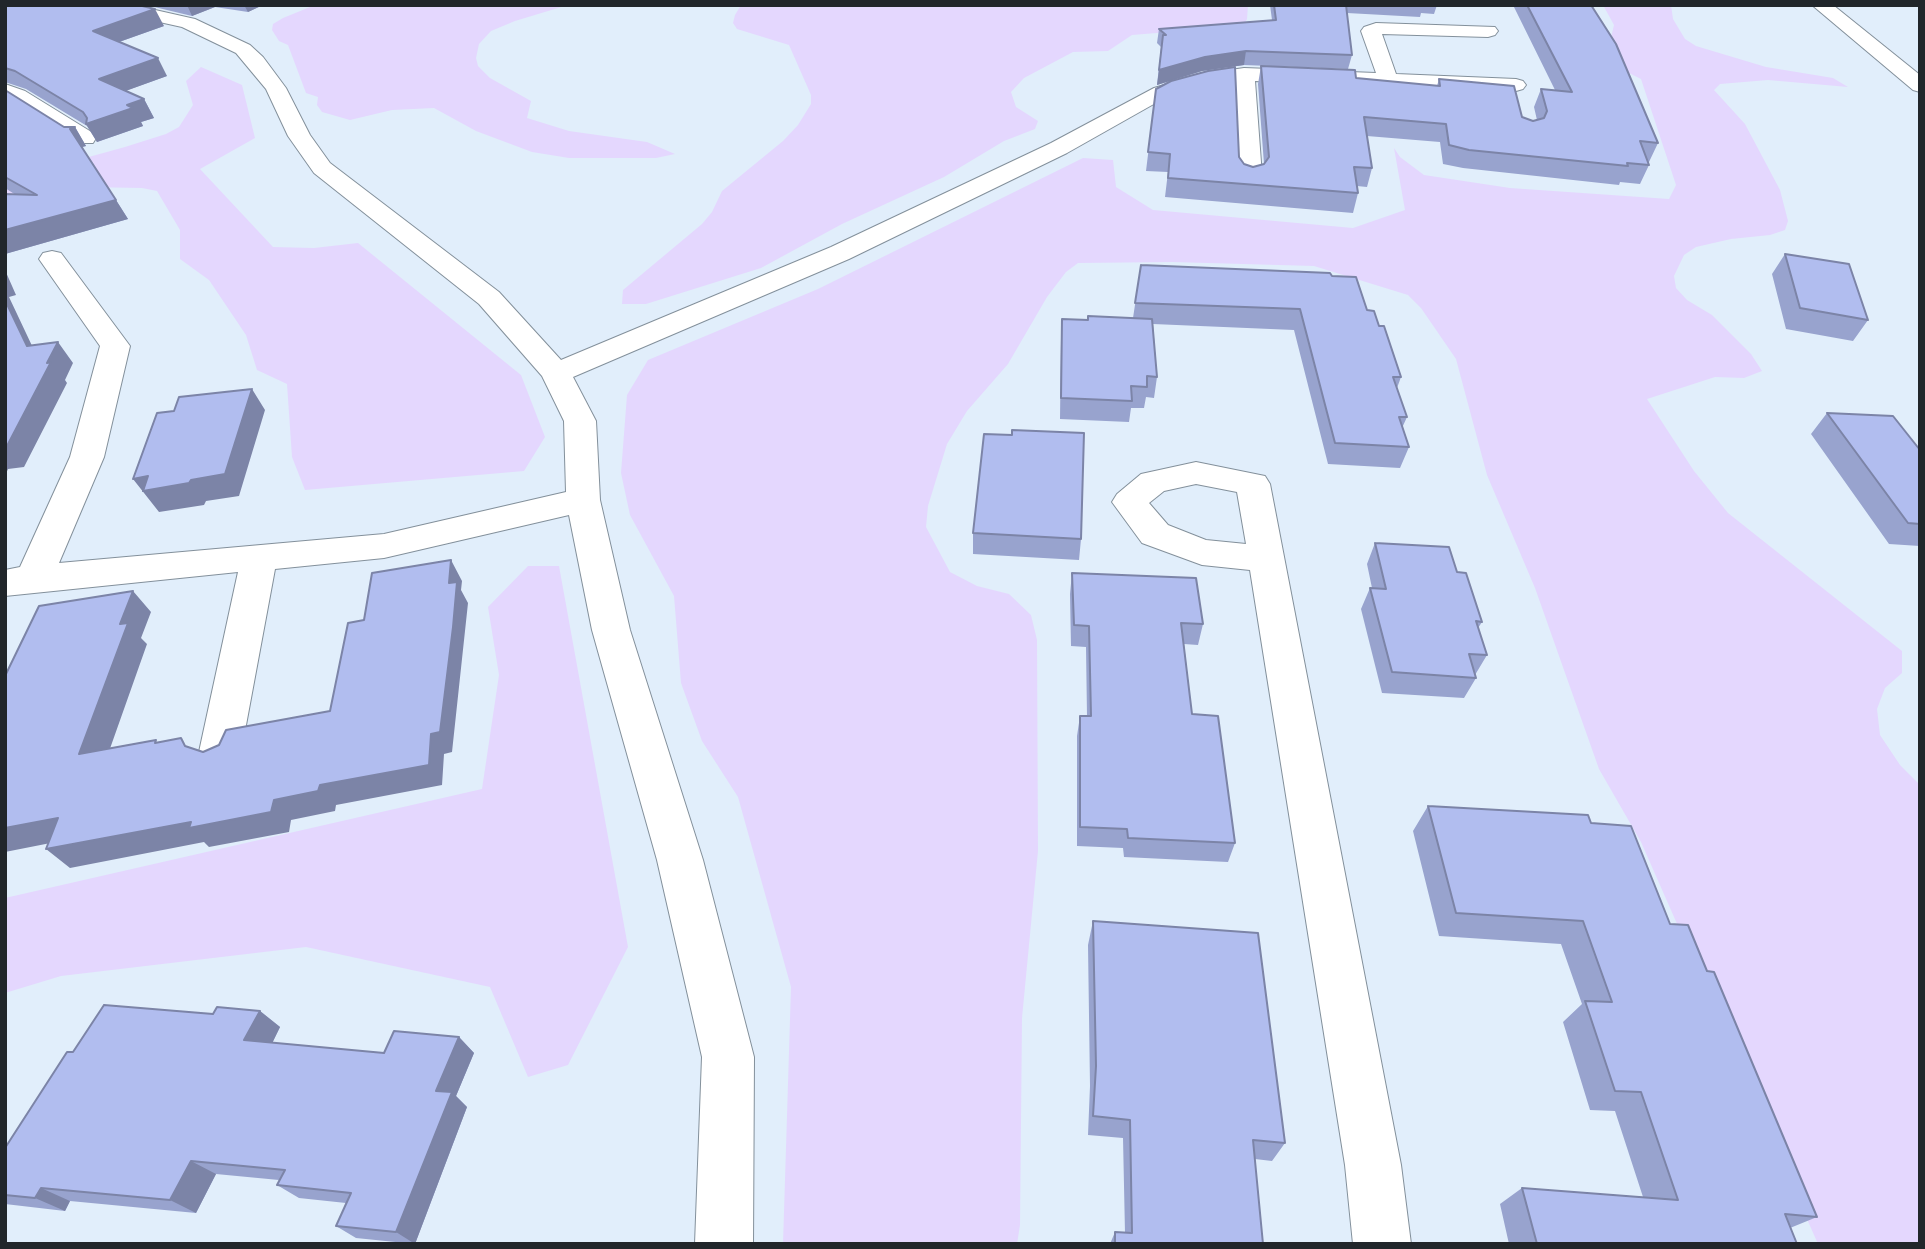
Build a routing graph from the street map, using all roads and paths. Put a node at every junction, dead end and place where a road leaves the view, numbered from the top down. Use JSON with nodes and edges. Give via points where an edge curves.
{"nodes":[{"id":1,"x":107,"y":5,"type":"edge"},
{"id":2,"x":1821,"y":5,"type":"edge"},
{"id":3,"x":1479,"y":9,"type":"dead end"},
{"id":4,"x":1488,"y":31,"type":"junction"},
{"id":5,"x":1244,"y":74,"type":"junction"},
{"id":6,"x":1388,"y":79,"type":"junction"},
{"id":7,"x":1920,"y":86,"type":"edge"},
{"id":8,"x":5,"y":90,"type":"edge"},
{"id":9,"x":85,"y":138,"type":"edge"},
{"id":10,"x":1250,"y":176,"type":"edge"},
{"id":11,"x":52,"y":259,"type":"dead end"},
{"id":12,"x":556,"y":373,"type":"junction"},
{"id":13,"x":583,"y":500,"type":"junction"},
{"id":14,"x":259,"y":557,"type":"junction"},
{"id":15,"x":1266,"y":559,"type":"dead end"},
{"id":16,"x":20,"y":581,"type":"edge"},
{"id":17,"x":220,"y":752,"type":"edge"},
{"id":18,"x":724,"y":1244,"type":"edge"},
{"id":19,"x":1382,"y":1244,"type":"edge"}],
"edges":[{"from":1,"to":12,"type":"street","via":[[188,23],[250,55],[276,88],[299,136],[322,168],[489,298]]},
{"from":2,"to":7,"type":"street"},
{"from":3,"to":4,"type":"street"},
{"from":4,"to":6,"type":"street","via":[[1383,27],[1371,31]]},
{"from":4,"to":6,"type":"street","via":[[1510,77]]},
{"from":5,"to":6,"type":"street"},
{"from":5,"to":10,"type":"street"},
{"from":5,"to":12,"type":"street","via":[[1161,92],[1059,148],[890,230]]},
{"from":8,"to":9,"type":"street"},
{"from":11,"to":16,"type":"street","via":[[115,346],[87,457]]},
{"from":12,"to":13,"type":"street","via":[[580,421]]},
{"from":13,"to":14,"type":"street","via":[[384,546]]},
{"from":13,"to":18,"type":"street","via":[[611,630],[680,860],[728,1057]]},
{"from":14,"to":16,"type":"street"},
{"from":14,"to":17,"type":"street"},
{"from":15,"to":19,"type":"street","via":[[1373,1164]]}]}
